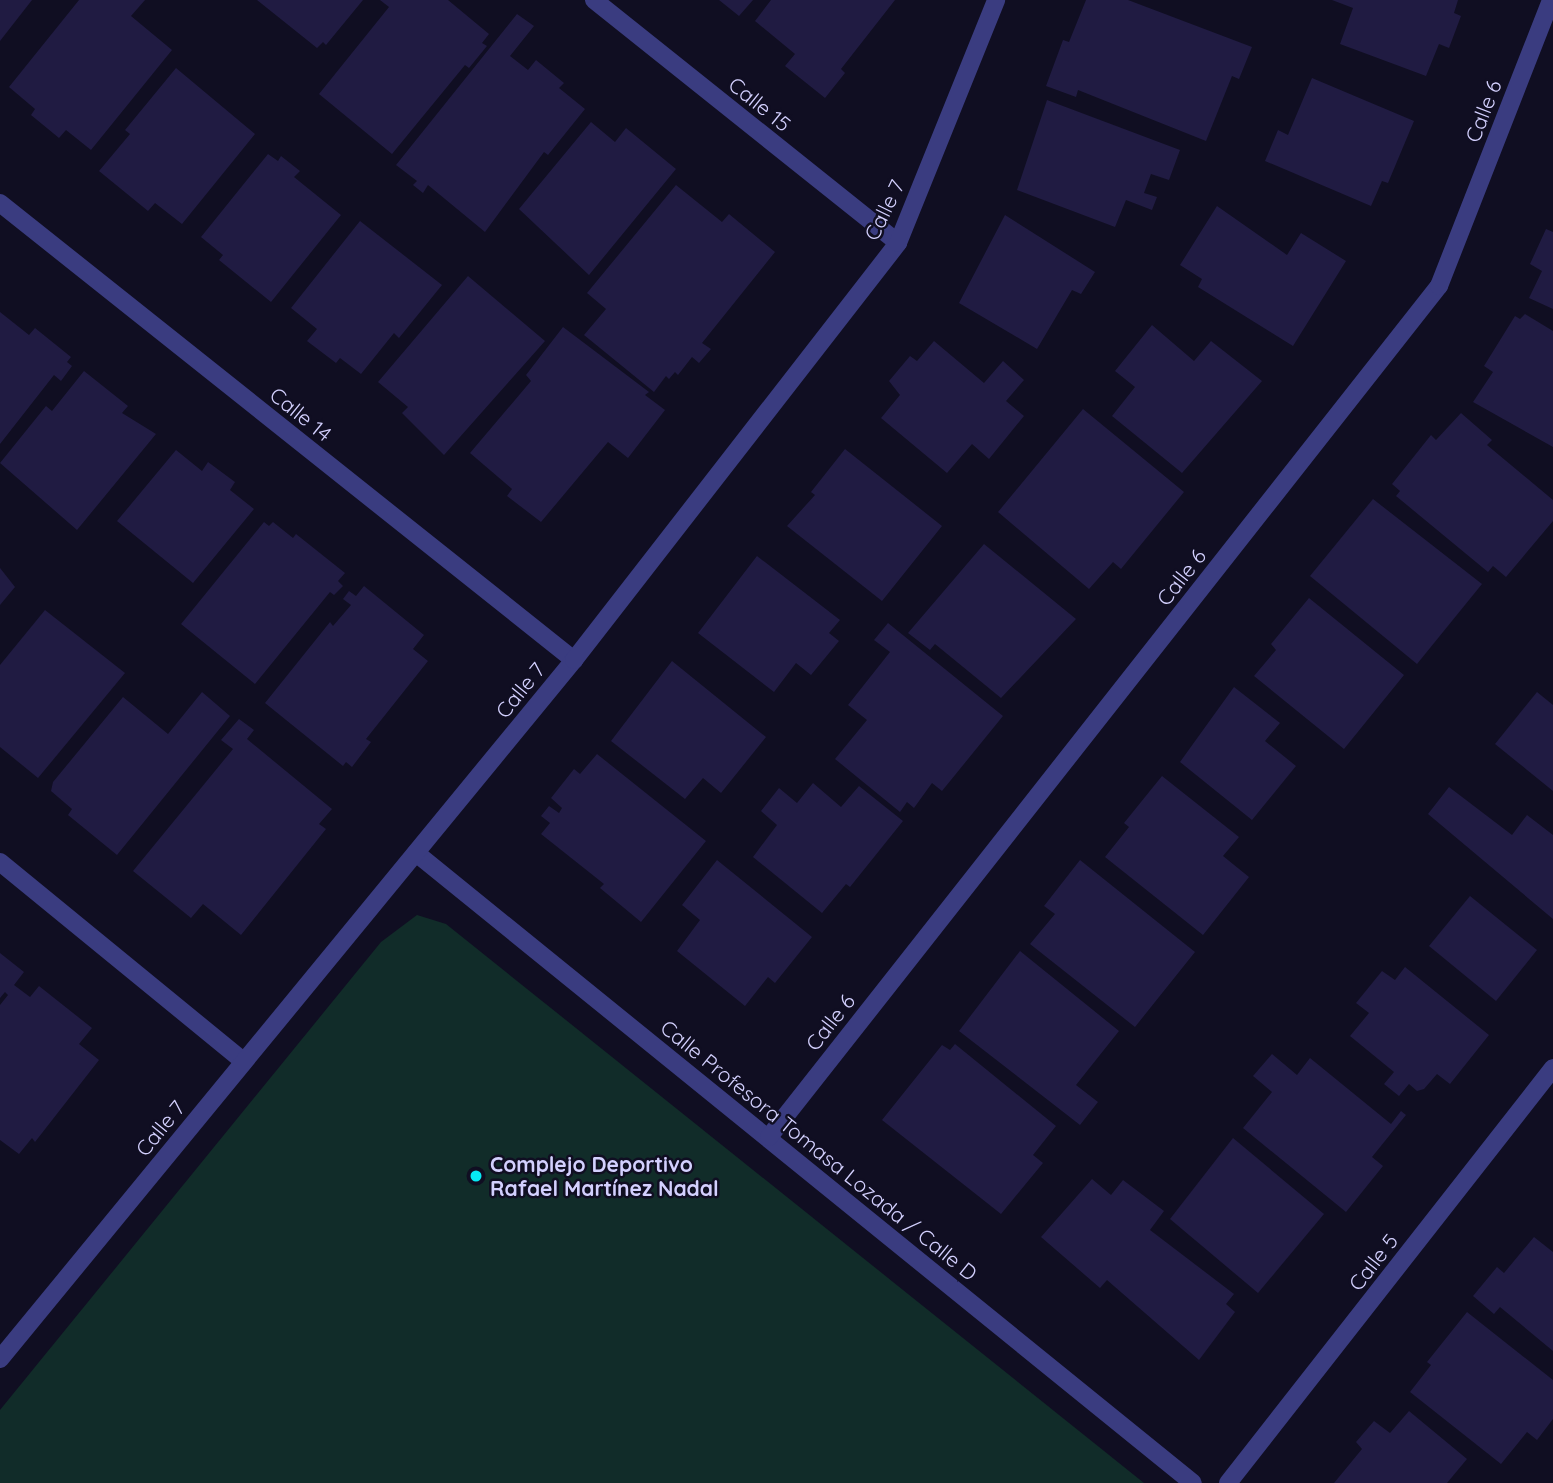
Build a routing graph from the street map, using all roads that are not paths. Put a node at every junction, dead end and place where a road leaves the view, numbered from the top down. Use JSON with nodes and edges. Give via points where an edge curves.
{"nodes":[{"id":1,"x":594,"y":0,"type":"edge"},
{"id":2,"x":996,"y":0,"type":"edge"},
{"id":3,"x":1551,"y":0,"type":"edge"},
{"id":4,"x":0,"y":203,"type":"edge"},
{"id":5,"x":898,"y":243,"type":"junction"},
{"id":6,"x":574,"y":660,"type":"junction"},
{"id":7,"x":416,"y":853,"type":"junction"},
{"id":8,"x":0,"y":862,"type":"edge"},
{"id":9,"x":244,"y":1062,"type":"junction"},
{"id":10,"x":1553,"y":1068,"type":"edge"},
{"id":11,"x":769,"y":1137,"type":"junction"},
{"id":12,"x":0,"y":1359,"type":"edge"},
{"id":13,"x":1193,"y":1483,"type":"edge"},
{"id":14,"x":1228,"y":1483,"type":"edge"}],
"edges":[{"from":1,"to":5,"type":"street","name":"Calle 15"},
{"from":2,"to":5,"type":"street","name":"Calle 7"},
{"from":3,"to":11,"type":"street","name":"Calle 6","via":[[1439,286]]},
{"from":4,"to":6,"type":"street","name":"Calle 14"},
{"from":5,"to":6,"type":"street","name":"Calle 7"},
{"from":6,"to":7,"type":"street","name":"Calle 7"},
{"from":7,"to":9,"type":"street","name":"Calle 7"},
{"from":7,"to":11,"type":"street","name":"Calle Profesora Tomasa Lozada / Calle D"},
{"from":8,"to":9,"type":"street"},
{"from":9,"to":12,"type":"street","name":"Calle 7"},
{"from":10,"to":14,"type":"street","name":"Calle 5"},
{"from":11,"to":13,"type":"street","name":"Calle Profesora Tomasa Lozada / Calle D"}]}
